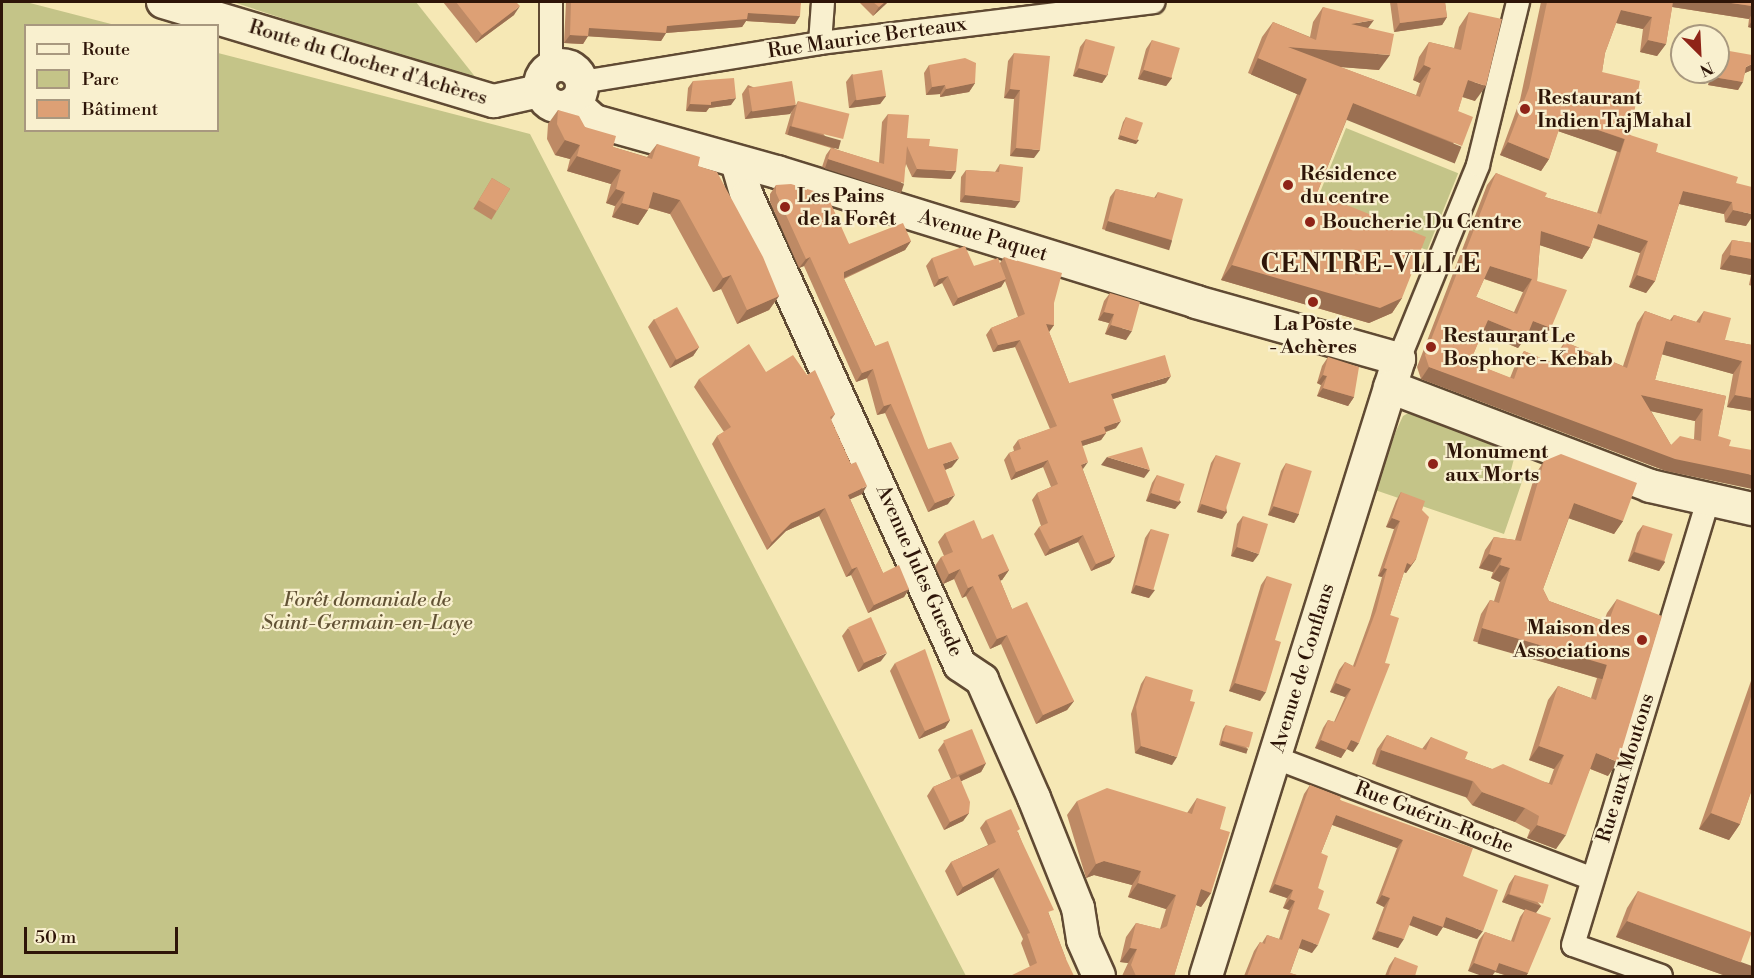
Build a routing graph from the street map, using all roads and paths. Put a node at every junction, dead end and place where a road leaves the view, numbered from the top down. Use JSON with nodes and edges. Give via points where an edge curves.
{"nodes":[{"id":1,"x":163,"y":2,"type":"edge"},
{"id":2,"x":551,"y":2,"type":"edge"},
{"id":3,"x":823,"y":2,"type":"edge"},
{"id":4,"x":1153,"y":2,"type":"edge"},
{"id":5,"x":1515,"y":2,"type":"edge"},
{"id":6,"x":820,"y":43,"type":"junction"},
{"id":7,"x":546,"y":79,"type":"junction"},
{"id":8,"x":578,"y":92,"type":"junction"},
{"id":9,"x":737,"y":162,"type":"junction"},
{"id":10,"x":1394,"y":373,"type":"junction"},
{"id":11,"x":1708,"y":501,"type":"junction"},
{"id":12,"x":1752,"y":509,"type":"edge"},
{"id":13,"x":1276,"y":758,"type":"junction"},
{"id":14,"x":1592,"y":878,"type":"junction"},
{"id":15,"x":1099,"y":976,"type":"edge"},
{"id":16,"x":1206,"y":976,"type":"edge"},
{"id":17,"x":1661,"y":976,"type":"edge"}],
"edges":[{"from":1,"to":7,"type":"street","name":"Route du Clocher d'Achères","via":[[494,101]]},
{"from":2,"to":7,"type":"street"},
{"from":3,"to":6,"type":"street"},
{"from":4,"to":6,"type":"street","name":"Rue Maurice Berteaux"},
{"from":5,"to":10,"type":"street","via":[[1478,165]]},
{"from":6,"to":8,"type":"street","name":"Rue Maurice Berteaux"},
{"from":7,"to":8,"type":"street","via":[[556,107]]},
{"from":8,"to":9,"type":"street","name":"Avenue Paquet","via":[[594,121]]},
{"from":9,"to":10,"type":"street","name":"Avenue Paquet"},
{"from":9,"to":15,"type":"street","name":"Avenue Jules Guesde","via":[[747,196],[960,665],[982,680],[1078,908],[1083,940]]},
{"from":10,"to":11,"type":"street","name":"Avenue Paquet","via":[[1650,486]]},
{"from":10,"to":13,"type":"street","name":"Avenue de Conflans"},
{"from":11,"to":12,"type":"street","name":"Avenue Paquet"},
{"from":11,"to":14,"type":"street","name":"Rue aux Moutons"},
{"from":13,"to":14,"type":"street","name":"Rue Guérin-Roche"},
{"from":13,"to":16,"type":"street","name":"Avenue de Conflans"},
{"from":14,"to":17,"type":"street","name":"Rue aux Moutons","via":[[1573,945]]}]}
